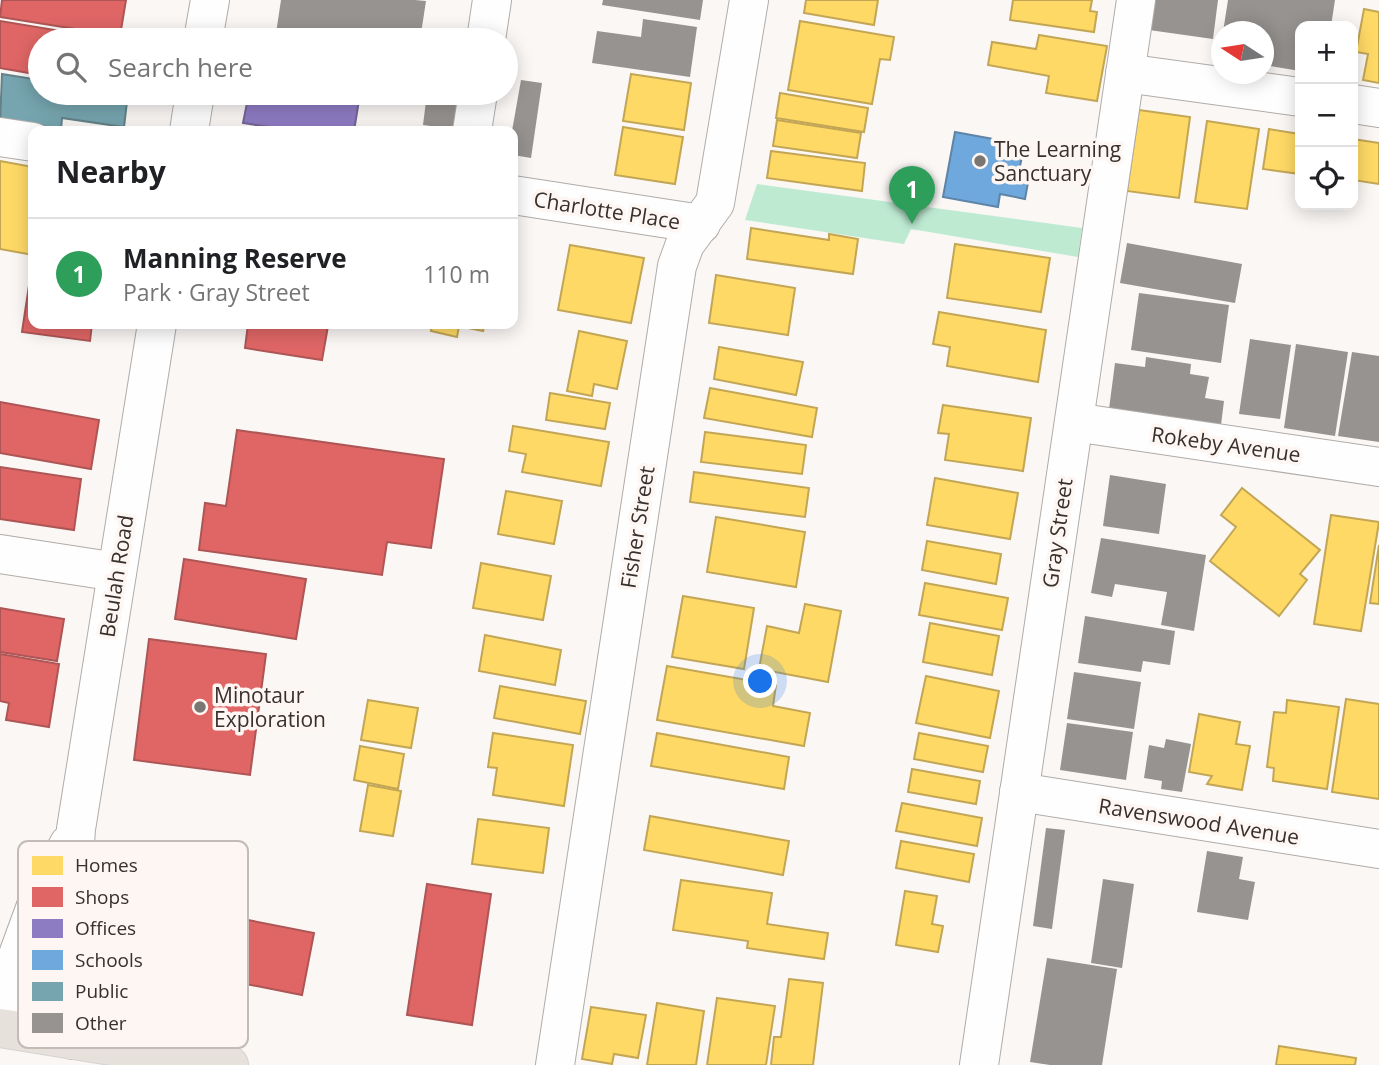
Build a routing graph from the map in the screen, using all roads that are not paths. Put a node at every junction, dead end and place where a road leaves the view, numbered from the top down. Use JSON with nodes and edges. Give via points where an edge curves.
{"nodes":[{"id":1,"x":209,"y":0,"type":"edge"},
{"id":2,"x":492,"y":0,"type":"edge"},
{"id":3,"x":749,"y":0,"type":"edge"},
{"id":4,"x":1136,"y":0,"type":"edge"},
{"id":5,"x":205,"y":28,"type":"edge"},
{"id":6,"x":488,"y":28,"type":"edge"},
{"id":7,"x":1125,"y":73,"type":"junction"},
{"id":8,"x":1295,"y":96,"type":"edge"},
{"id":9,"x":193,"y":105,"type":"edge"},
{"id":10,"x":476,"y":105,"type":"edge"},
{"id":11,"x":1358,"y":105,"type":"edge"},
{"id":12,"x":1379,"y":108,"type":"edge"},
{"id":13,"x":190,"y":126,"type":"edge"},
{"id":14,"x":473,"y":126,"type":"edge"},
{"id":15,"x":0,"y":137,"type":"edge"},
{"id":16,"x":28,"y":141,"type":"edge"},
{"id":17,"x":518,"y":196,"type":"edge"},
{"id":18,"x":701,"y":224,"type":"junction"},
{"id":19,"x":156,"y":329,"type":"edge"},
{"id":20,"x":1074,"y":422,"type":"junction"},
{"id":21,"x":1379,"y":467,"type":"edge"},
{"id":22,"x":0,"y":554,"type":"edge"},
{"id":23,"x":117,"y":572,"type":"junction"},
{"id":24,"x":1019,"y":793,"type":"junction"},
{"id":25,"x":76,"y":829,"type":"junction"},
{"id":26,"x":70,"y":841,"type":"edge"},
{"id":27,"x":75,"y":841,"type":"edge"},
{"id":28,"x":1379,"y":849,"type":"edge"},
{"id":29,"x":18,"y":955,"type":"edge"},
{"id":30,"x":0,"y":1004,"type":"edge"},
{"id":31,"x":0,"y":1028,"type":"edge"},
{"id":32,"x":18,"y":1032,"type":"edge"},
{"id":33,"x":94,"y":1050,"type":"edge"},
{"id":34,"x":229,"y":1065,"type":"edge"},
{"id":35,"x":555,"y":1065,"type":"edge"},
{"id":36,"x":979,"y":1065,"type":"edge"}],
"edges":[{"from":1,"to":5,"type":"street"},
{"from":2,"to":6,"type":"street"},
{"from":3,"to":18,"type":"street","name":"Fisher Street","via":[[715,203]]},
{"from":4,"to":7,"type":"street","name":"Gray Street"},
{"from":7,"to":8,"type":"street"},
{"from":7,"to":20,"type":"street","name":"Gray Street"},
{"from":9,"to":13,"type":"street"},
{"from":10,"to":14,"type":"street"},
{"from":11,"to":12,"type":"street"},
{"from":15,"to":16,"type":"street"},
{"from":17,"to":18,"type":"street","name":"Charlotte Place"},
{"from":18,"to":35,"type":"street","name":"Fisher Street","via":[[685,243],[677,267]]},
{"from":19,"to":23,"type":"street","name":"Beulah Road"},
{"from":20,"to":21,"type":"street","name":"Rokeby Avenue"},
{"from":20,"to":24,"type":"street","name":"Gray Street"},
{"from":22,"to":23,"type":"street"},
{"from":23,"to":25,"type":"street","name":"Beulah Road"},
{"from":24,"to":28,"type":"street","name":"Ravenswood Avenue"},
{"from":24,"to":36,"type":"street","name":"Gray Street"},
{"from":25,"to":26,"type":"street","name":"Beulah Road"},
{"from":25,"to":27,"type":"street","name":"Beulah Road"},
{"from":29,"to":30,"type":"street","name":"Beulah Road"},
{"from":31,"to":32,"type":"main road"},
{"from":33,"to":34,"type":"main road"}]}
